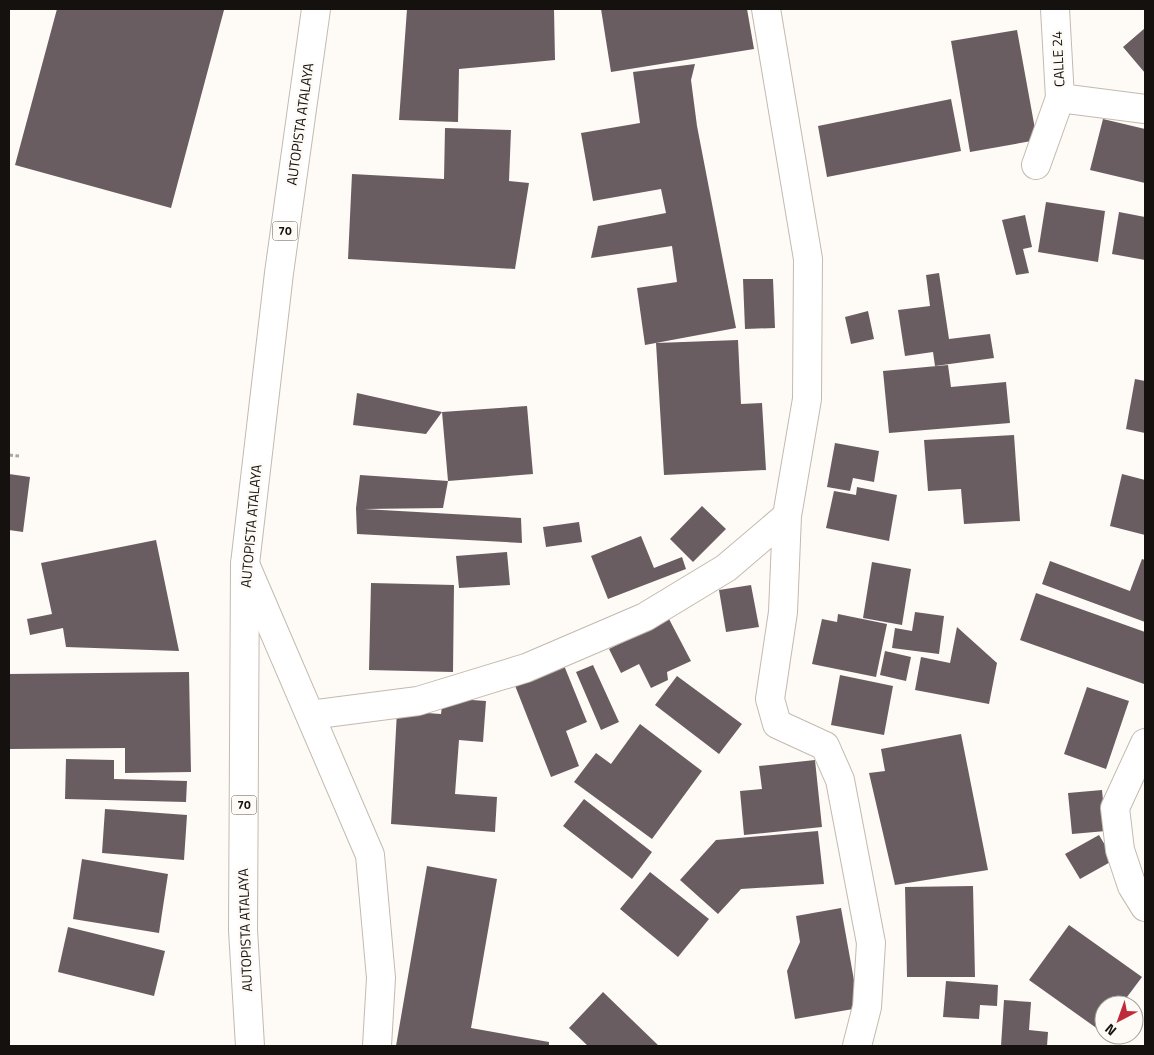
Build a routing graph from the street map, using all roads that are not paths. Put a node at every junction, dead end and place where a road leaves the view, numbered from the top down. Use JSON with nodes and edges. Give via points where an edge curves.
{"nodes":[{"id":1,"x":316,"y":9,"type":"edge"},
{"id":2,"x":766,"y":9,"type":"edge"},
{"id":3,"x":1055,"y":9,"type":"edge"},
{"id":4,"x":1060,"y":98,"type":"junction"},
{"id":5,"x":1145,"y":109,"type":"edge"},
{"id":6,"x":1036,"y":165,"type":"dead end"},
{"id":7,"x":786,"y":516,"type":"junction"},
{"id":8,"x":245,"y":564,"type":"junction"},
{"id":9,"x":310,"y":715,"type":"junction"},
{"id":10,"x":1145,"y":743,"type":"edge"},
{"id":11,"x":1145,"y":907,"type":"edge"},
{"id":12,"x":250,"y":1046,"type":"edge"},
{"id":13,"x":377,"y":1046,"type":"edge"},
{"id":14,"x":857,"y":1046,"type":"edge"}],
"edges":[{"from":1,"to":8,"type":"street","name":"AUTOPISTA ATALAYA","number":"70","via":[[279,273]]},
{"from":2,"to":7,"type":"street","via":[[808,259],[807,399]]},
{"from":3,"to":4,"type":"street","name":"CALLE 24"},
{"from":4,"to":5,"type":"street"},
{"from":4,"to":6,"type":"street","name":"CALLE 24"},
{"from":7,"to":9,"type":"street","via":[[726,568],[645,617],[526,668],[418,701]]},
{"from":7,"to":14,"type":"street","via":[[783,612],[770,699],[777,724],[825,746],[840,780],[871,944],[867,1007]]},
{"from":8,"to":9,"type":"street"},
{"from":8,"to":12,"type":"street","name":"AUTOPISTA ATALAYA","number":"70","via":[[243,930]]},
{"from":9,"to":13,"type":"street","via":[[370,855],[381,978]]},
{"from":10,"to":11,"type":"street","via":[[1115,808],[1120,850],[1132,886]]}]}
